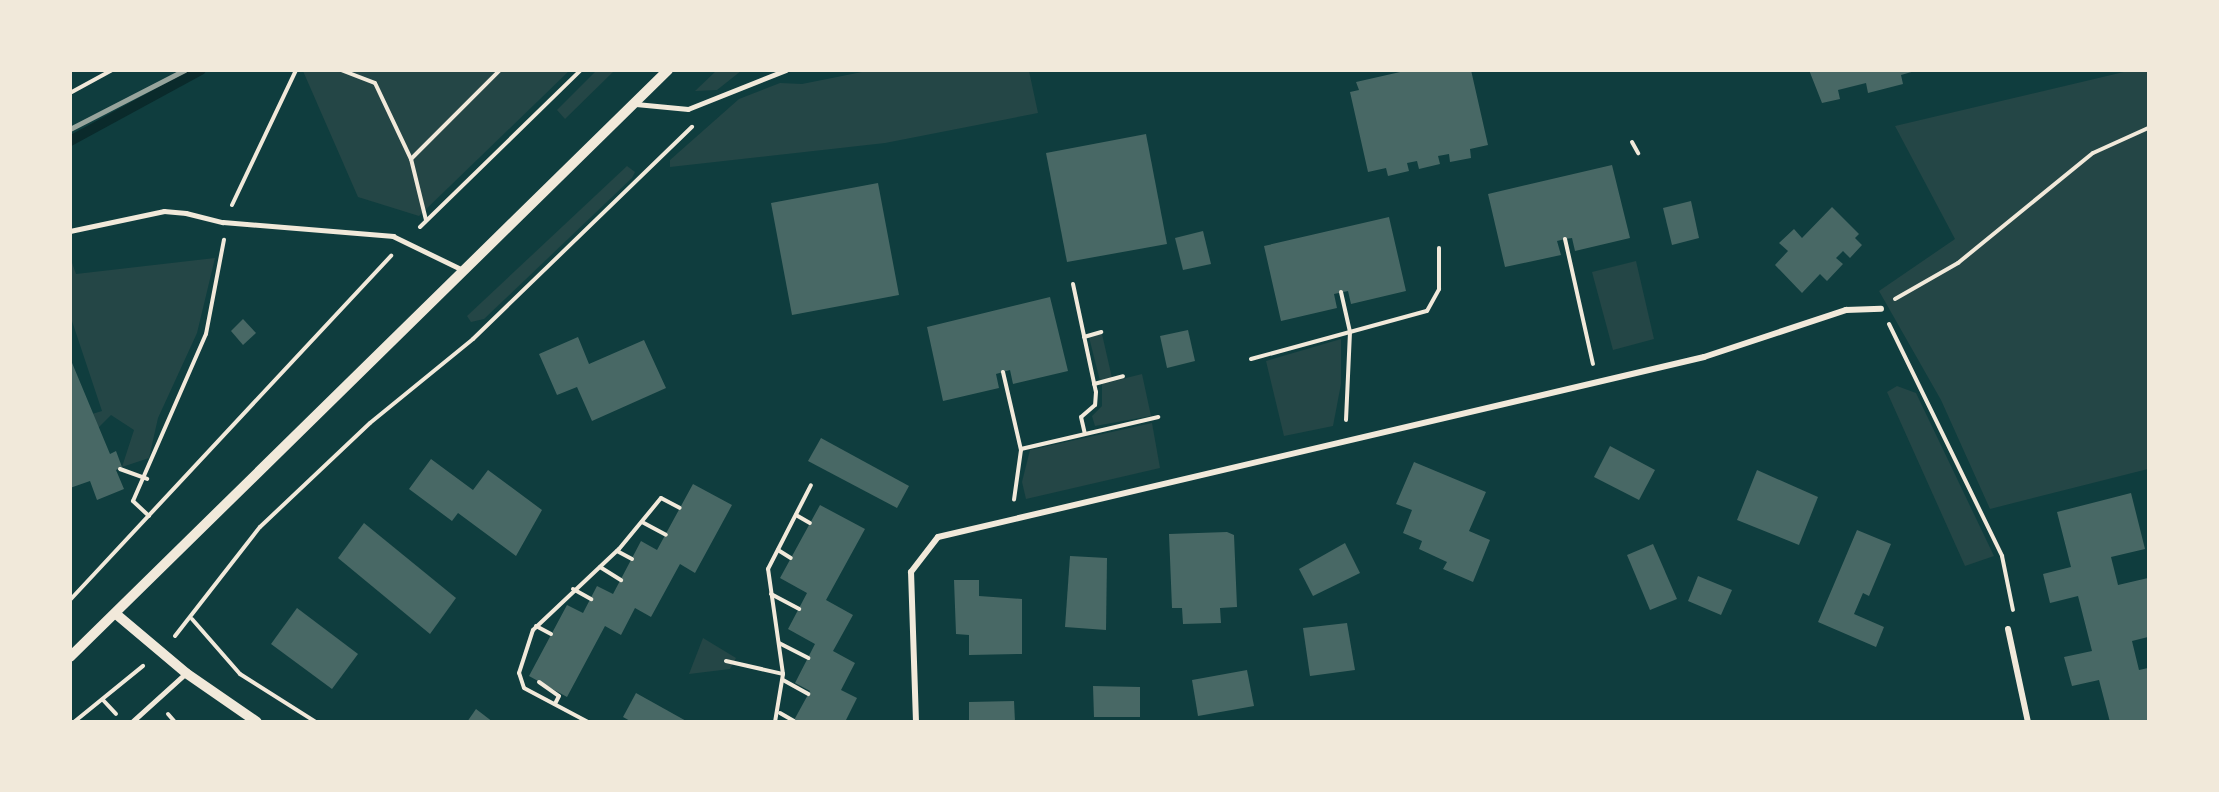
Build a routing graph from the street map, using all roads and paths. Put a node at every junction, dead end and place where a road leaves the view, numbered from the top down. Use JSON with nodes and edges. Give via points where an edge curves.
{"nodes":[{"id":1,"x":112,"y":70,"type":"edge"},
{"id":2,"x":296,"y":70,"type":"edge"},
{"id":3,"x":341,"y":70,"type":"edge"},
{"id":4,"x":500,"y":70,"type":"edge"},
{"id":5,"x":580,"y":70,"type":"edge"},
{"id":6,"x":668,"y":70,"type":"edge"},
{"id":7,"x":786,"y":70,"type":"edge"},
{"id":8,"x":70,"y":93,"type":"edge"},
{"id":9,"x":721,"y":99,"type":"junction"},
{"id":10,"x":634,"y":103,"type":"junction"},
{"id":11,"x":2148,"y":128,"type":"edge"},
{"id":12,"x":1632,"y":142,"type":"dead end"},
{"id":13,"x":1638,"y":153,"type":"dead end"},
{"id":14,"x":411,"y":159,"type":"junction"},
{"id":15,"x":426,"y":221,"type":"junction"},
{"id":16,"x":223,"y":222,"type":"junction"},
{"id":17,"x":70,"y":231,"type":"edge"},
{"id":18,"x":1565,"y":239,"type":"dead end"},
{"id":19,"x":406,"y":241,"type":"junction"},
{"id":20,"x":1439,"y":248,"type":"dead end"},
{"id":21,"x":463,"y":270,"type":"junction"},
{"id":22,"x":1073,"y":284,"type":"dead end"},
{"id":23,"x":1341,"y":292,"type":"dead end"},
{"id":24,"x":1881,"y":309,"type":"junction"},
{"id":25,"x":1101,"y":332,"type":"dead end"},
{"id":26,"x":1350,"y":332,"type":"junction"},
{"id":27,"x":1084,"y":337,"type":"junction"},
{"id":28,"x":1251,"y":359,"type":"dead end"},
{"id":29,"x":1003,"y":372,"type":"dead end"},
{"id":30,"x":1123,"y":376,"type":"dead end"},
{"id":31,"x":1597,"y":383,"type":"junction"},
{"id":32,"x":1094,"y":384,"type":"junction"},
{"id":33,"x":1158,"y":417,"type":"dead end"},
{"id":34,"x":1085,"y":434,"type":"junction"},
{"id":35,"x":1345,"y":442,"type":"junction"},
{"id":36,"x":1021,"y":449,"type":"junction"},
{"id":37,"x":120,"y":469,"type":"dead end"},
{"id":38,"x":147,"y":479,"type":"junction"},
{"id":39,"x":811,"y":485,"type":"dead end"},
{"id":40,"x":680,"y":508,"type":"dead end"},
{"id":41,"x":796,"y":515,"type":"junction"},
{"id":42,"x":149,"y":516,"type":"junction"},
{"id":43,"x":1010,"y":519,"type":"junction"},
{"id":44,"x":642,"y":522,"type":"junction"},
{"id":45,"x":810,"y":523,"type":"dead end"},
{"id":46,"x":666,"y":535,"type":"dead end"},
{"id":47,"x":778,"y":550,"type":"junction"},
{"id":48,"x":617,"y":551,"type":"junction"},
{"id":49,"x":791,"y":558,"type":"dead end"},
{"id":50,"x":632,"y":559,"type":"dead end"},
{"id":51,"x":600,"y":567,"type":"junction"},
{"id":52,"x":621,"y":580,"type":"dead end"},
{"id":53,"x":573,"y":589,"type":"junction"},
{"id":54,"x":771,"y":594,"type":"junction"},
{"id":55,"x":591,"y":599,"type":"dead end"},
{"id":56,"x":70,"y":600,"type":"edge"},
{"id":57,"x":799,"y":609,"type":"dead end"},
{"id":58,"x":116,"y":614,"type":"junction"},
{"id":59,"x":536,"y":626,"type":"junction"},
{"id":60,"x":2008,"y":629,"type":"joint"},
{"id":61,"x":551,"y":634,"type":"dead end"},
{"id":62,"x":779,"y":642,"type":"junction"},
{"id":63,"x":70,"y":657,"type":"edge"},
{"id":64,"x":808,"y":658,"type":"dead end"},
{"id":65,"x":726,"y":661,"type":"dead end"},
{"id":66,"x":186,"y":673,"type":"junction"},
{"id":67,"x":783,"y":674,"type":"junction"},
{"id":68,"x":128,"y":680,"type":"dead end"},
{"id":69,"x":783,"y":680,"type":"junction"},
{"id":70,"x":539,"y":682,"type":"dead end"},
{"id":71,"x":808,"y":694,"type":"dead end"},
{"id":72,"x":103,"y":699,"type":"junction"},
{"id":73,"x":555,"y":704,"type":"junction"},
{"id":74,"x":780,"y":713,"type":"junction"},
{"id":75,"x":168,"y":714,"type":"dead end"},
{"id":76,"x":794,"y":721,"type":"edge"},
{"id":77,"x":74,"y":722,"type":"edge"},
{"id":78,"x":122,"y":722,"type":"edge"},
{"id":79,"x":132,"y":722,"type":"edge"},
{"id":80,"x":175,"y":722,"type":"edge"},
{"id":81,"x":256,"y":722,"type":"edge"},
{"id":82,"x":316,"y":722,"type":"edge"},
{"id":83,"x":588,"y":722,"type":"edge"},
{"id":84,"x":775,"y":722,"type":"edge"},
{"id":85,"x":915,"y":722,"type":"edge"},
{"id":86,"x":2028,"y":722,"type":"edge"}],
"edges":[{"from":1,"to":8,"type":"path"},
{"from":2,"to":16,"type":"path"},
{"from":3,"to":14,"type":"path","via":[[375,83]]},
{"from":4,"to":14,"type":"path"},
{"from":5,"to":15,"type":"path"},
{"from":6,"to":10,"type":"street"},
{"from":7,"to":9,"type":"lane"},
{"from":9,"to":10,"type":"lane","via":[[688,109]]},
{"from":9,"to":82,"type":"path","via":[[473,339],[370,423],[260,527],[192,619],[240,675]]},
{"from":10,"to":21,"type":"street"},
{"from":11,"to":24,"type":"path","via":[[2093,153],[1945,272]]},
{"from":12,"to":13,"type":"path"},
{"from":14,"to":15,"type":"path"},
{"from":15,"to":19,"type":"path"},
{"from":16,"to":17,"type":"lane","via":[[164,211]]},
{"from":16,"to":19,"type":"lane"},
{"from":16,"to":38,"type":"path","via":[[225,255],[206,334]]},
{"from":18,"to":31,"type":"path"},
{"from":19,"to":21,"type":"lane"},
{"from":19,"to":42,"type":"path"},
{"from":20,"to":26,"type":"path","via":[[1438,289],[1427,311]]},
{"from":21,"to":58,"type":"street"},
{"from":22,"to":27,"type":"path"},
{"from":23,"to":26,"type":"path"},
{"from":24,"to":31,"type":"street","via":[[1846,310],[1766,340]]},
{"from":24,"to":60,"type":"path","via":[[2002,556],[2014,615]]},
{"from":25,"to":27,"type":"path"},
{"from":26,"to":28,"type":"path"},
{"from":26,"to":35,"type":"path"},
{"from":27,"to":32,"type":"path"},
{"from":29,"to":36,"type":"path"},
{"from":30,"to":32,"type":"path"},
{"from":31,"to":35,"type":"street"},
{"from":32,"to":34,"type":"path","via":[[1095,405],[1081,417]]},
{"from":33,"to":34,"type":"path"},
{"from":34,"to":36,"type":"path"},
{"from":35,"to":43,"type":"street"},
{"from":36,"to":43,"type":"path"},
{"from":37,"to":38,"type":"path"},
{"from":38,"to":42,"type":"path","via":[[133,501]]},
{"from":39,"to":41,"type":"path"},
{"from":40,"to":44,"type":"path","via":[[661,498]]},
{"from":41,"to":45,"type":"path"},
{"from":41,"to":47,"type":"path"},
{"from":42,"to":56,"type":"path"},
{"from":43,"to":85,"type":"street","via":[[938,537],[915,560],[908,603]]},
{"from":44,"to":46,"type":"path"},
{"from":44,"to":48,"type":"path"},
{"from":47,"to":49,"type":"path"},
{"from":47,"to":54,"type":"path","via":[[768,569]]},
{"from":48,"to":50,"type":"path"},
{"from":48,"to":51,"type":"path"},
{"from":51,"to":52,"type":"path"},
{"from":51,"to":53,"type":"path"},
{"from":53,"to":55,"type":"path"},
{"from":53,"to":59,"type":"path"},
{"from":54,"to":57,"type":"path"},
{"from":54,"to":62,"type":"path"},
{"from":58,"to":63,"type":"street"},
{"from":58,"to":66,"type":"street"},
{"from":59,"to":61,"type":"path"},
{"from":59,"to":73,"type":"path","via":[[519,673],[524,688]]},
{"from":60,"to":86,"type":"street"},
{"from":62,"to":64,"type":"path"},
{"from":62,"to":67,"type":"path"},
{"from":65,"to":67,"type":"path"},
{"from":66,"to":79,"type":"lane"},
{"from":66,"to":81,"type":"street"},
{"from":67,"to":69,"type":"path"},
{"from":68,"to":72,"type":"path"},
{"from":69,"to":71,"type":"path"},
{"from":69,"to":74,"type":"path"},
{"from":70,"to":73,"type":"path","via":[[559,696]]},
{"from":72,"to":77,"type":"path"},
{"from":72,"to":78,"type":"path"},
{"from":73,"to":83,"type":"path"},
{"from":74,"to":76,"type":"path"},
{"from":74,"to":84,"type":"path"},
{"from":75,"to":80,"type":"path"}]}
